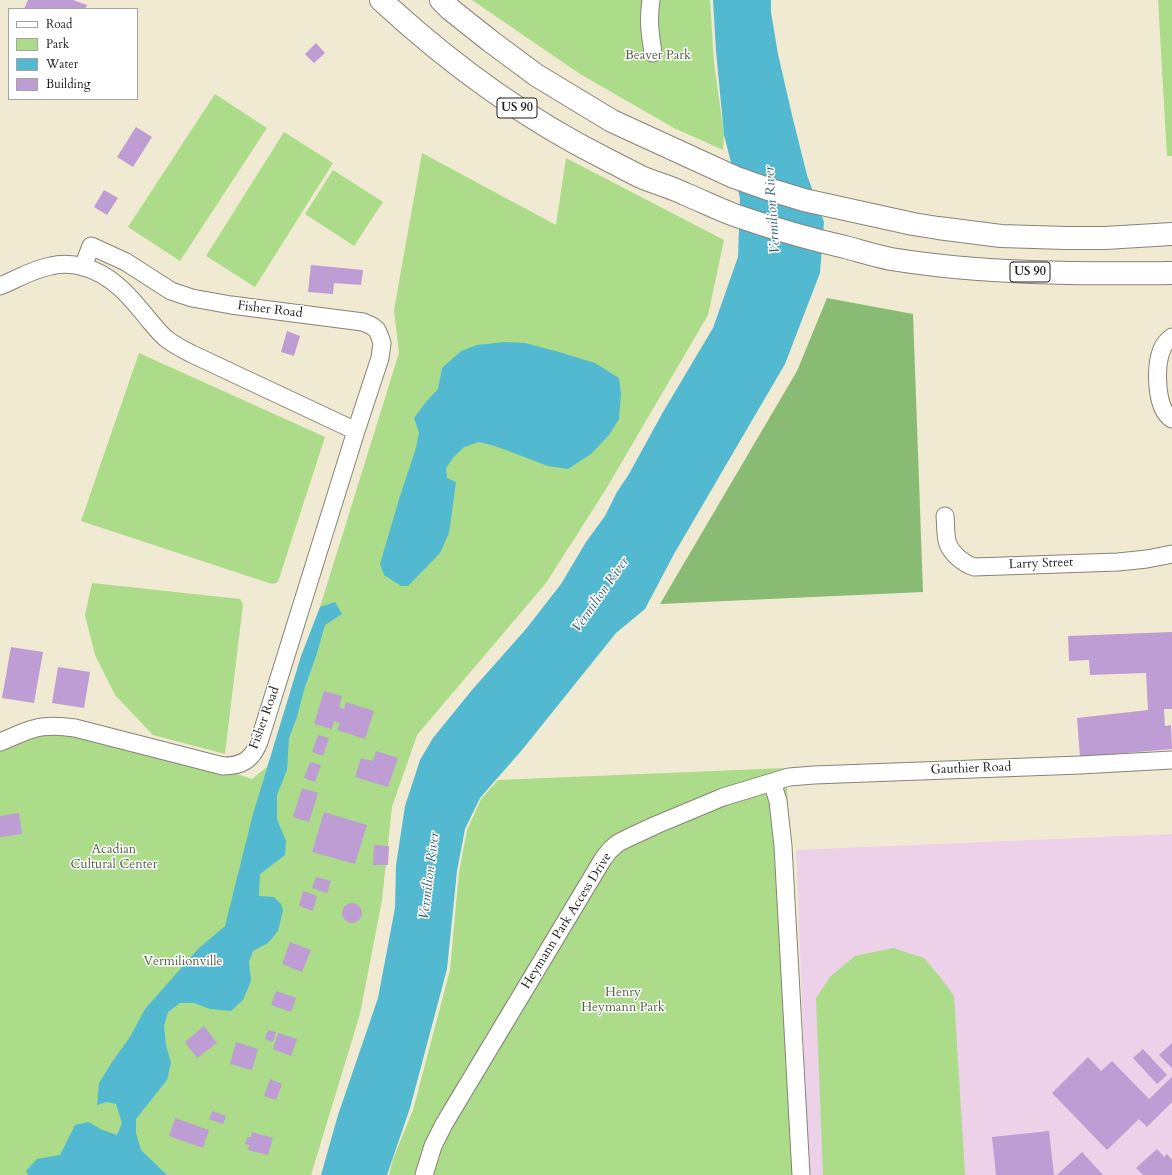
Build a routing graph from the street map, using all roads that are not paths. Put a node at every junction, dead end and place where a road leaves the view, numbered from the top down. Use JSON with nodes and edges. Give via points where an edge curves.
{"nodes":[{"id":1,"x":380,"y":0,"type":"edge"},
{"id":2,"x":441,"y":0,"type":"edge"},
{"id":3,"x":651,"y":0,"type":"edge"},
{"id":4,"x":653,"y":53,"type":"dead end"},
{"id":5,"x":1172,"y":234,"type":"edge"},
{"id":6,"x":83,"y":267,"type":"junction"},
{"id":7,"x":1172,"y":273,"type":"edge"},
{"id":8,"x":0,"y":286,"type":"edge"},
{"id":9,"x":1172,"y":337,"type":"edge"},
{"id":10,"x":1172,"y":420,"type":"edge"},
{"id":11,"x":356,"y":431,"type":"junction"},
{"id":12,"x":945,"y":516,"type":"dead end"},
{"id":13,"x":1172,"y":554,"type":"edge"},
{"id":14,"x":0,"y":742,"type":"edge"},
{"id":15,"x":1172,"y":760,"type":"edge"},
{"id":16,"x":772,"y":782,"type":"junction"},
{"id":17,"x":424,"y":1175,"type":"edge"},
{"id":18,"x":800,"y":1175,"type":"edge"}],
"edges":[{"from":1,"to":7,"type":"highway","number":"US 90","via":[[452,62],[524,113],[580,146],[642,177],[736,215],[819,241],[889,258],[944,266],[1035,273]]},
{"from":2,"to":5,"type":"highway","number":"US 90","via":[[536,75],[612,121],[734,177],[768,189],[804,200],[914,224],[1001,236],[1105,238]]},
{"from":3,"to":4,"type":"street","via":[[649,23]]},
{"from":6,"to":8,"type":"street","via":[[62,264],[51,266]]},
{"from":6,"to":11,"type":"street","via":[[114,281],[168,340],[192,354]]},
{"from":6,"to":11,"type":"street","name":"Fisher Road","via":[[91,246],[126,262],[171,291],[192,298],[363,322],[372,326],[380,337],[382,350]]},
{"from":9,"to":10,"type":"street","via":[[1162,349],[1158,379],[1161,403]]},
{"from":11,"to":14,"type":"street","name":"Fisher Road","via":[[259,742],[248,759],[236,765],[223,766],[61,726],[33,729]]},
{"from":12,"to":13,"type":"street","name":"Larry Street","via":[[948,545],[969,566],[974,567],[1118,562]]},
{"from":15,"to":16,"type":"street","name":"Gauthier Road","via":[[814,774]]},
{"from":16,"to":17,"type":"street","name":"Heymann Park Access Drive","via":[[723,797],[656,824],[618,843],[610,850],[444,1124],[433,1146]]},
{"from":16,"to":18,"type":"street","via":[[778,801],[783,846]]}]}
